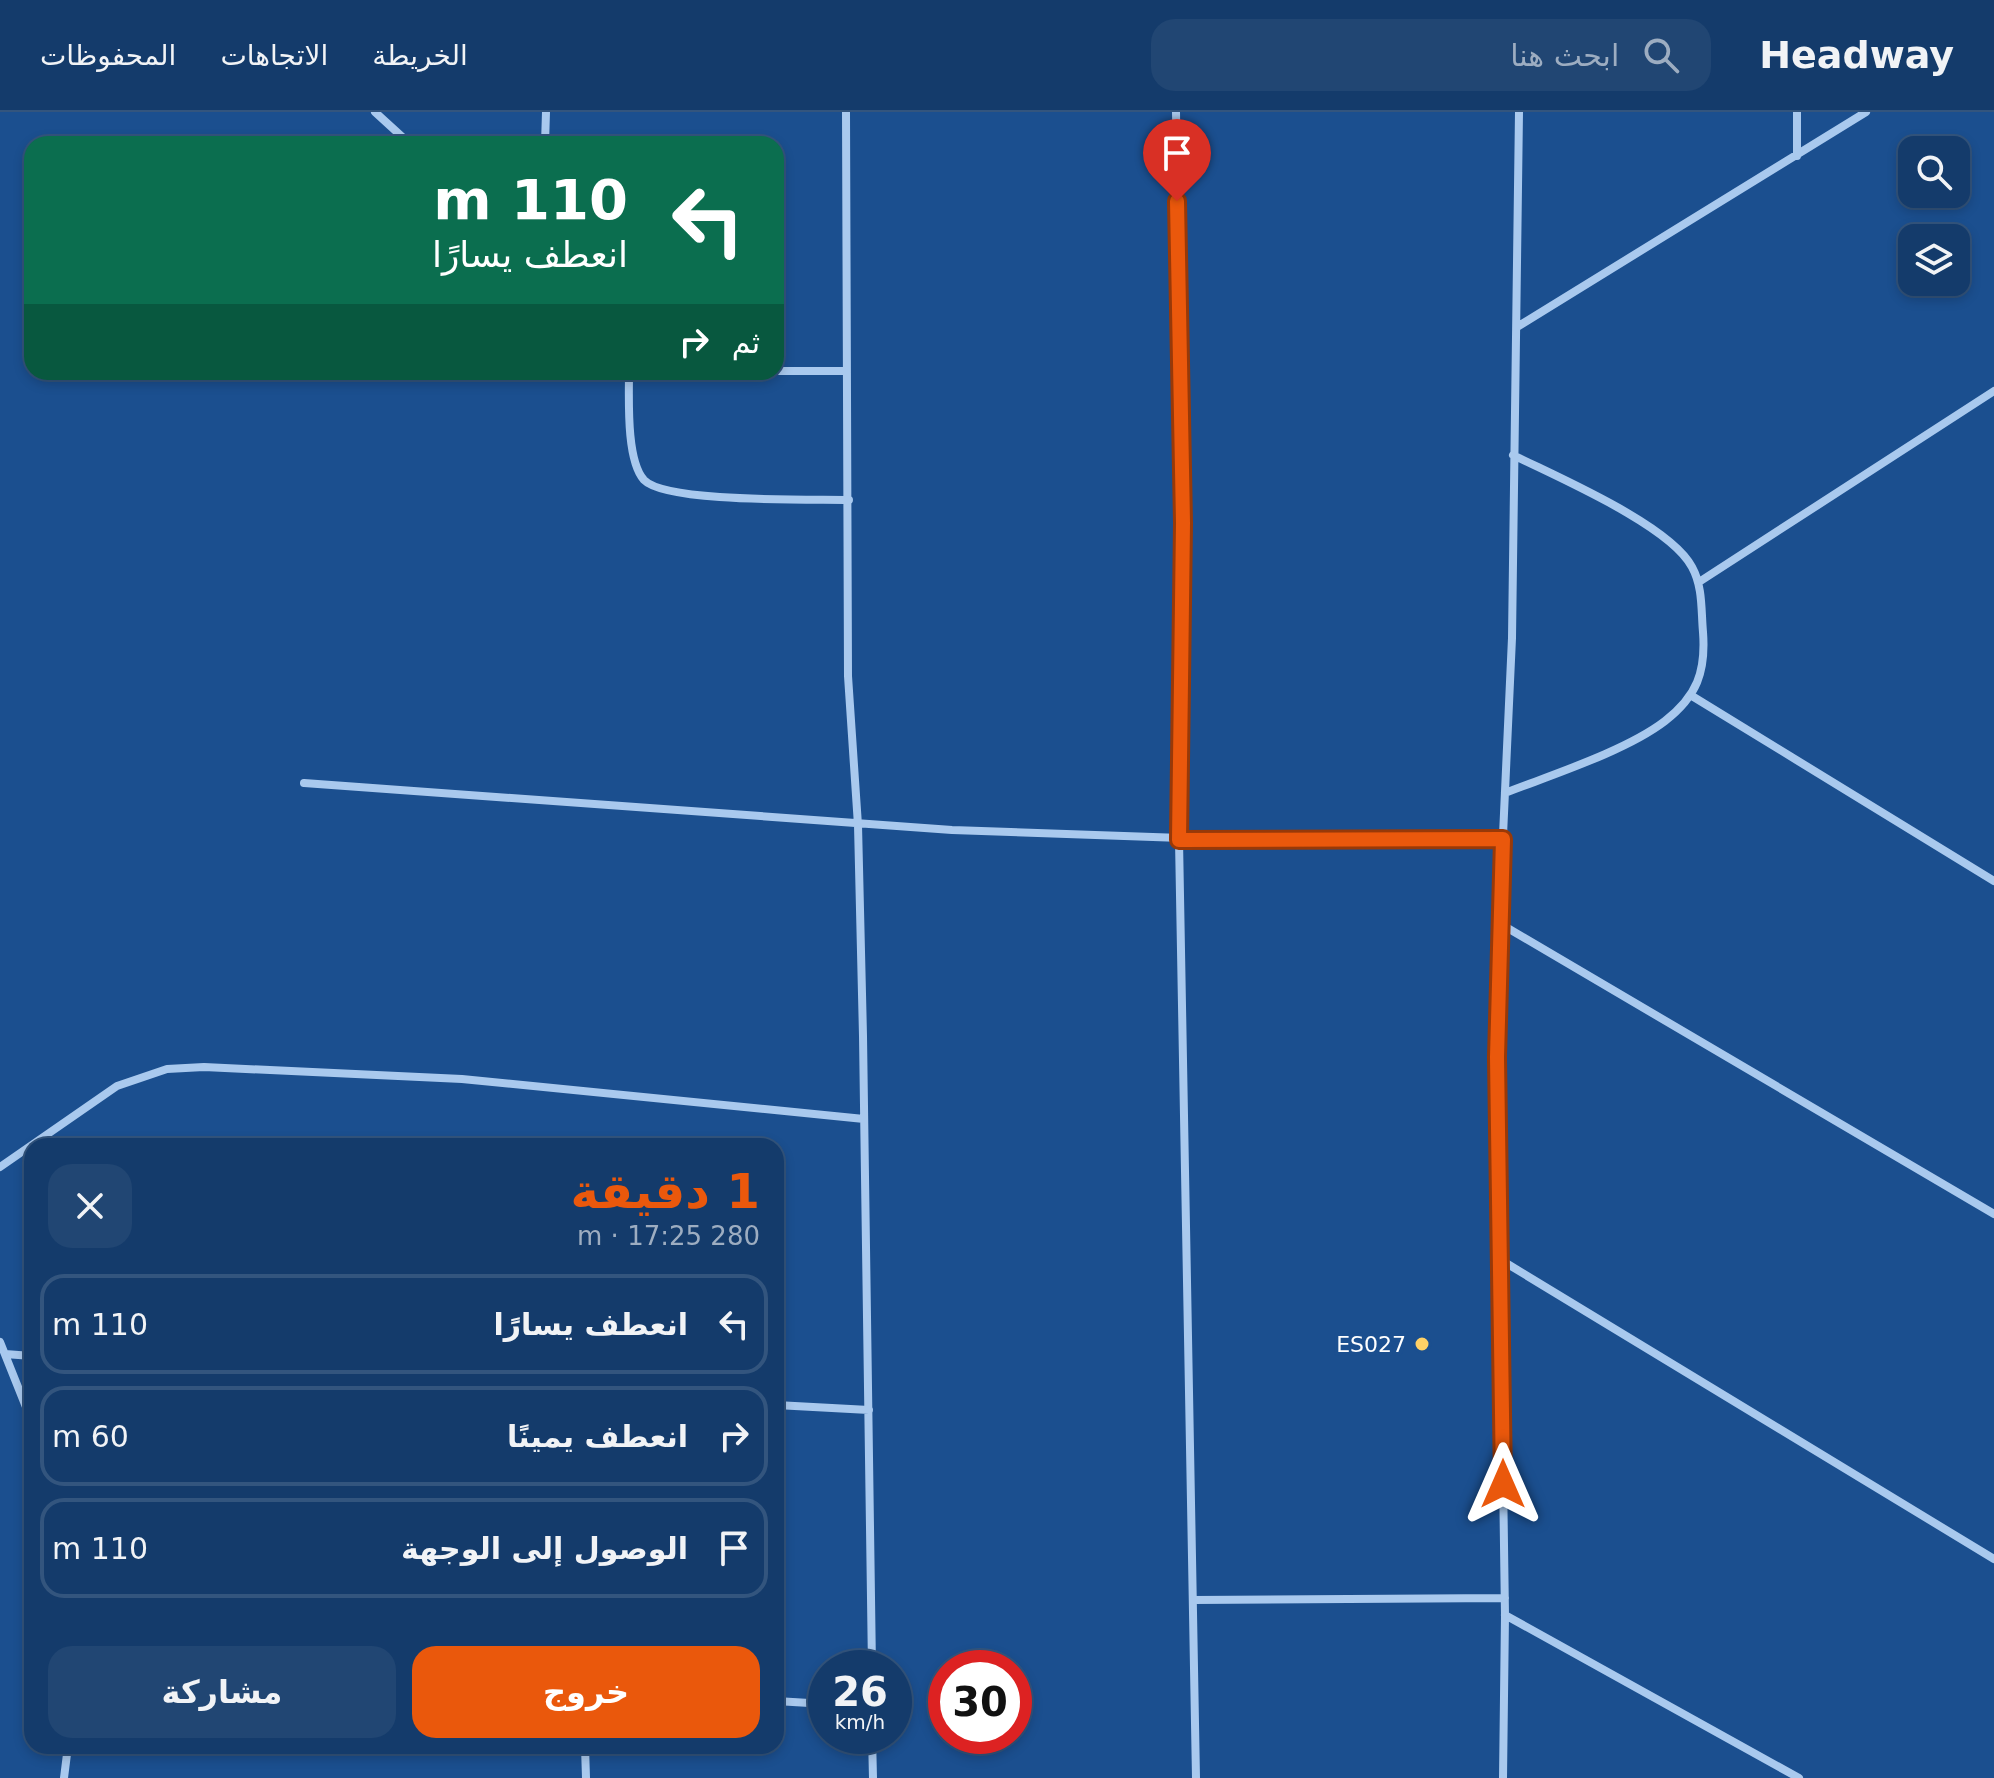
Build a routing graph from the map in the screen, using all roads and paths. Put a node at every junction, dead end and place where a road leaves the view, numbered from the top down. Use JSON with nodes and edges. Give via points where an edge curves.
{"nodes":[{"id":1,"x":375,"y":112,"type":"edge"},
{"id":2,"x":546,"y":112,"type":"edge"},
{"id":3,"x":846,"y":112,"type":"edge"},
{"id":4,"x":1176,"y":112,"type":"edge"},
{"id":5,"x":1519,"y":112,"type":"edge"},
{"id":6,"x":1797,"y":112,"type":"edge"},
{"id":7,"x":1866,"y":112,"type":"edge"},
{"id":8,"x":401,"y":136,"type":"edge"},
{"id":9,"x":545,"y":136,"type":"edge"},
{"id":10,"x":1797,"y":156,"type":"junction"},
{"id":11,"x":1517,"y":327,"type":"junction"},
{"id":12,"x":784,"y":371,"type":"edge"},
{"id":13,"x":846,"y":371,"type":"junction"},
{"id":14,"x":629,"y":380,"type":"edge"},
{"id":15,"x":1994,"y":391,"type":"edge"},
{"id":16,"x":1513,"y":455,"type":"junction"},
{"id":17,"x":849,"y":500,"type":"junction"},
{"id":18,"x":1699,"y":582,"type":"junction"},
{"id":19,"x":1692,"y":696,"type":"junction"},
{"id":20,"x":304,"y":783,"type":"dead end"},
{"id":21,"x":1505,"y":793,"type":"junction"},
{"id":22,"x":858,"y":825,"type":"junction"},
{"id":23,"x":1503,"y":839,"type":"junction"},
{"id":24,"x":1179,"y":840,"type":"junction"},
{"id":25,"x":1994,"y":881,"type":"edge"},
{"id":26,"x":1499,"y":923,"type":"junction"},
{"id":27,"x":864,"y":1119,"type":"junction"},
{"id":28,"x":42,"y":1138,"type":"edge"},
{"id":29,"x":24,"y":1150,"type":"edge"},
{"id":30,"x":0,"y":1167,"type":"edge"},
{"id":31,"x":1994,"y":1214,"type":"edge"},
{"id":32,"x":1501,"y":1260,"type":"junction"},
{"id":33,"x":0,"y":1342,"type":"edge"},
{"id":34,"x":5,"y":1354,"type":"junction"},
{"id":35,"x":24,"y":1355,"type":"edge"},
{"id":36,"x":24,"y":1402,"type":"edge"},
{"id":37,"x":784,"y":1405,"type":"edge"},
{"id":38,"x":869,"y":1410,"type":"junction"},
{"id":39,"x":1994,"y":1559,"type":"edge"},
{"id":40,"x":1505,"y":1598,"type":"junction"},
{"id":41,"x":1193,"y":1600,"type":"junction"},
{"id":42,"x":1505,"y":1615,"type":"junction"},
{"id":43,"x":872,"y":1650,"type":"edge"},
{"id":44,"x":784,"y":1701,"type":"edge"},
{"id":45,"x":808,"y":1703,"type":"edge"},
{"id":46,"x":67,"y":1754,"type":"edge"},
{"id":47,"x":585,"y":1754,"type":"edge"},
{"id":48,"x":872,"y":1754,"type":"edge"},
{"id":49,"x":64,"y":1778,"type":"edge"},
{"id":50,"x":586,"y":1778,"type":"edge"},
{"id":51,"x":873,"y":1778,"type":"edge"},
{"id":52,"x":1196,"y":1778,"type":"edge"},
{"id":53,"x":1503,"y":1778,"type":"edge"},
{"id":54,"x":1799,"y":1778,"type":"edge"}],
"edges":[{"from":1,"to":8,"type":"street"},
{"from":2,"to":9,"type":"street"},
{"from":3,"to":13,"type":"street"},
{"from":4,"to":24,"type":"street","via":[[1183,523]]},
{"from":5,"to":11,"type":"street"},
{"from":6,"to":10,"type":"street"},
{"from":7,"to":10,"type":"street"},
{"from":10,"to":11,"type":"street"},
{"from":11,"to":16,"type":"street"},
{"from":12,"to":13,"type":"street"},
{"from":13,"to":17,"type":"street"},
{"from":14,"to":17,"type":"street","via":[[637,470],[653,487],[698,495]]},
{"from":15,"to":18,"type":"street"},
{"from":16,"to":18,"type":"street","via":[[1604,500],[1670,542]]},
{"from":16,"to":21,"type":"street"},
{"from":17,"to":22,"type":"street","via":[[848,676]]},
{"from":18,"to":19,"type":"street","via":[[1703,672]]},
{"from":19,"to":21,"type":"street","via":[[1663,723]]},
{"from":19,"to":25,"type":"street"},
{"from":20,"to":22,"type":"street"},
{"from":21,"to":23,"type":"street"},
{"from":22,"to":24,"type":"street"},
{"from":22,"to":27,"type":"street"},
{"from":23,"to":24,"type":"street"},
{"from":23,"to":26,"type":"street"},
{"from":24,"to":41,"type":"street"},
{"from":26,"to":31,"type":"street"},
{"from":26,"to":32,"type":"street"},
{"from":27,"to":28,"type":"street","via":[[462,1079],[179,1068],[143,1074],[117,1086]]},
{"from":27,"to":38,"type":"street"},
{"from":29,"to":30,"type":"street"},
{"from":32,"to":39,"type":"street"},
{"from":32,"to":40,"type":"street"},
{"from":33,"to":34,"type":"street"},
{"from":34,"to":35,"type":"street"},
{"from":34,"to":36,"type":"street"},
{"from":37,"to":38,"type":"street"},
{"from":38,"to":43,"type":"street"},
{"from":40,"to":41,"type":"street"},
{"from":40,"to":42,"type":"street"},
{"from":41,"to":52,"type":"street"},
{"from":42,"to":53,"type":"street"},
{"from":42,"to":54,"type":"street"},
{"from":44,"to":45,"type":"street"},
{"from":46,"to":49,"type":"street"},
{"from":47,"to":50,"type":"street"},
{"from":48,"to":51,"type":"street"}]}
